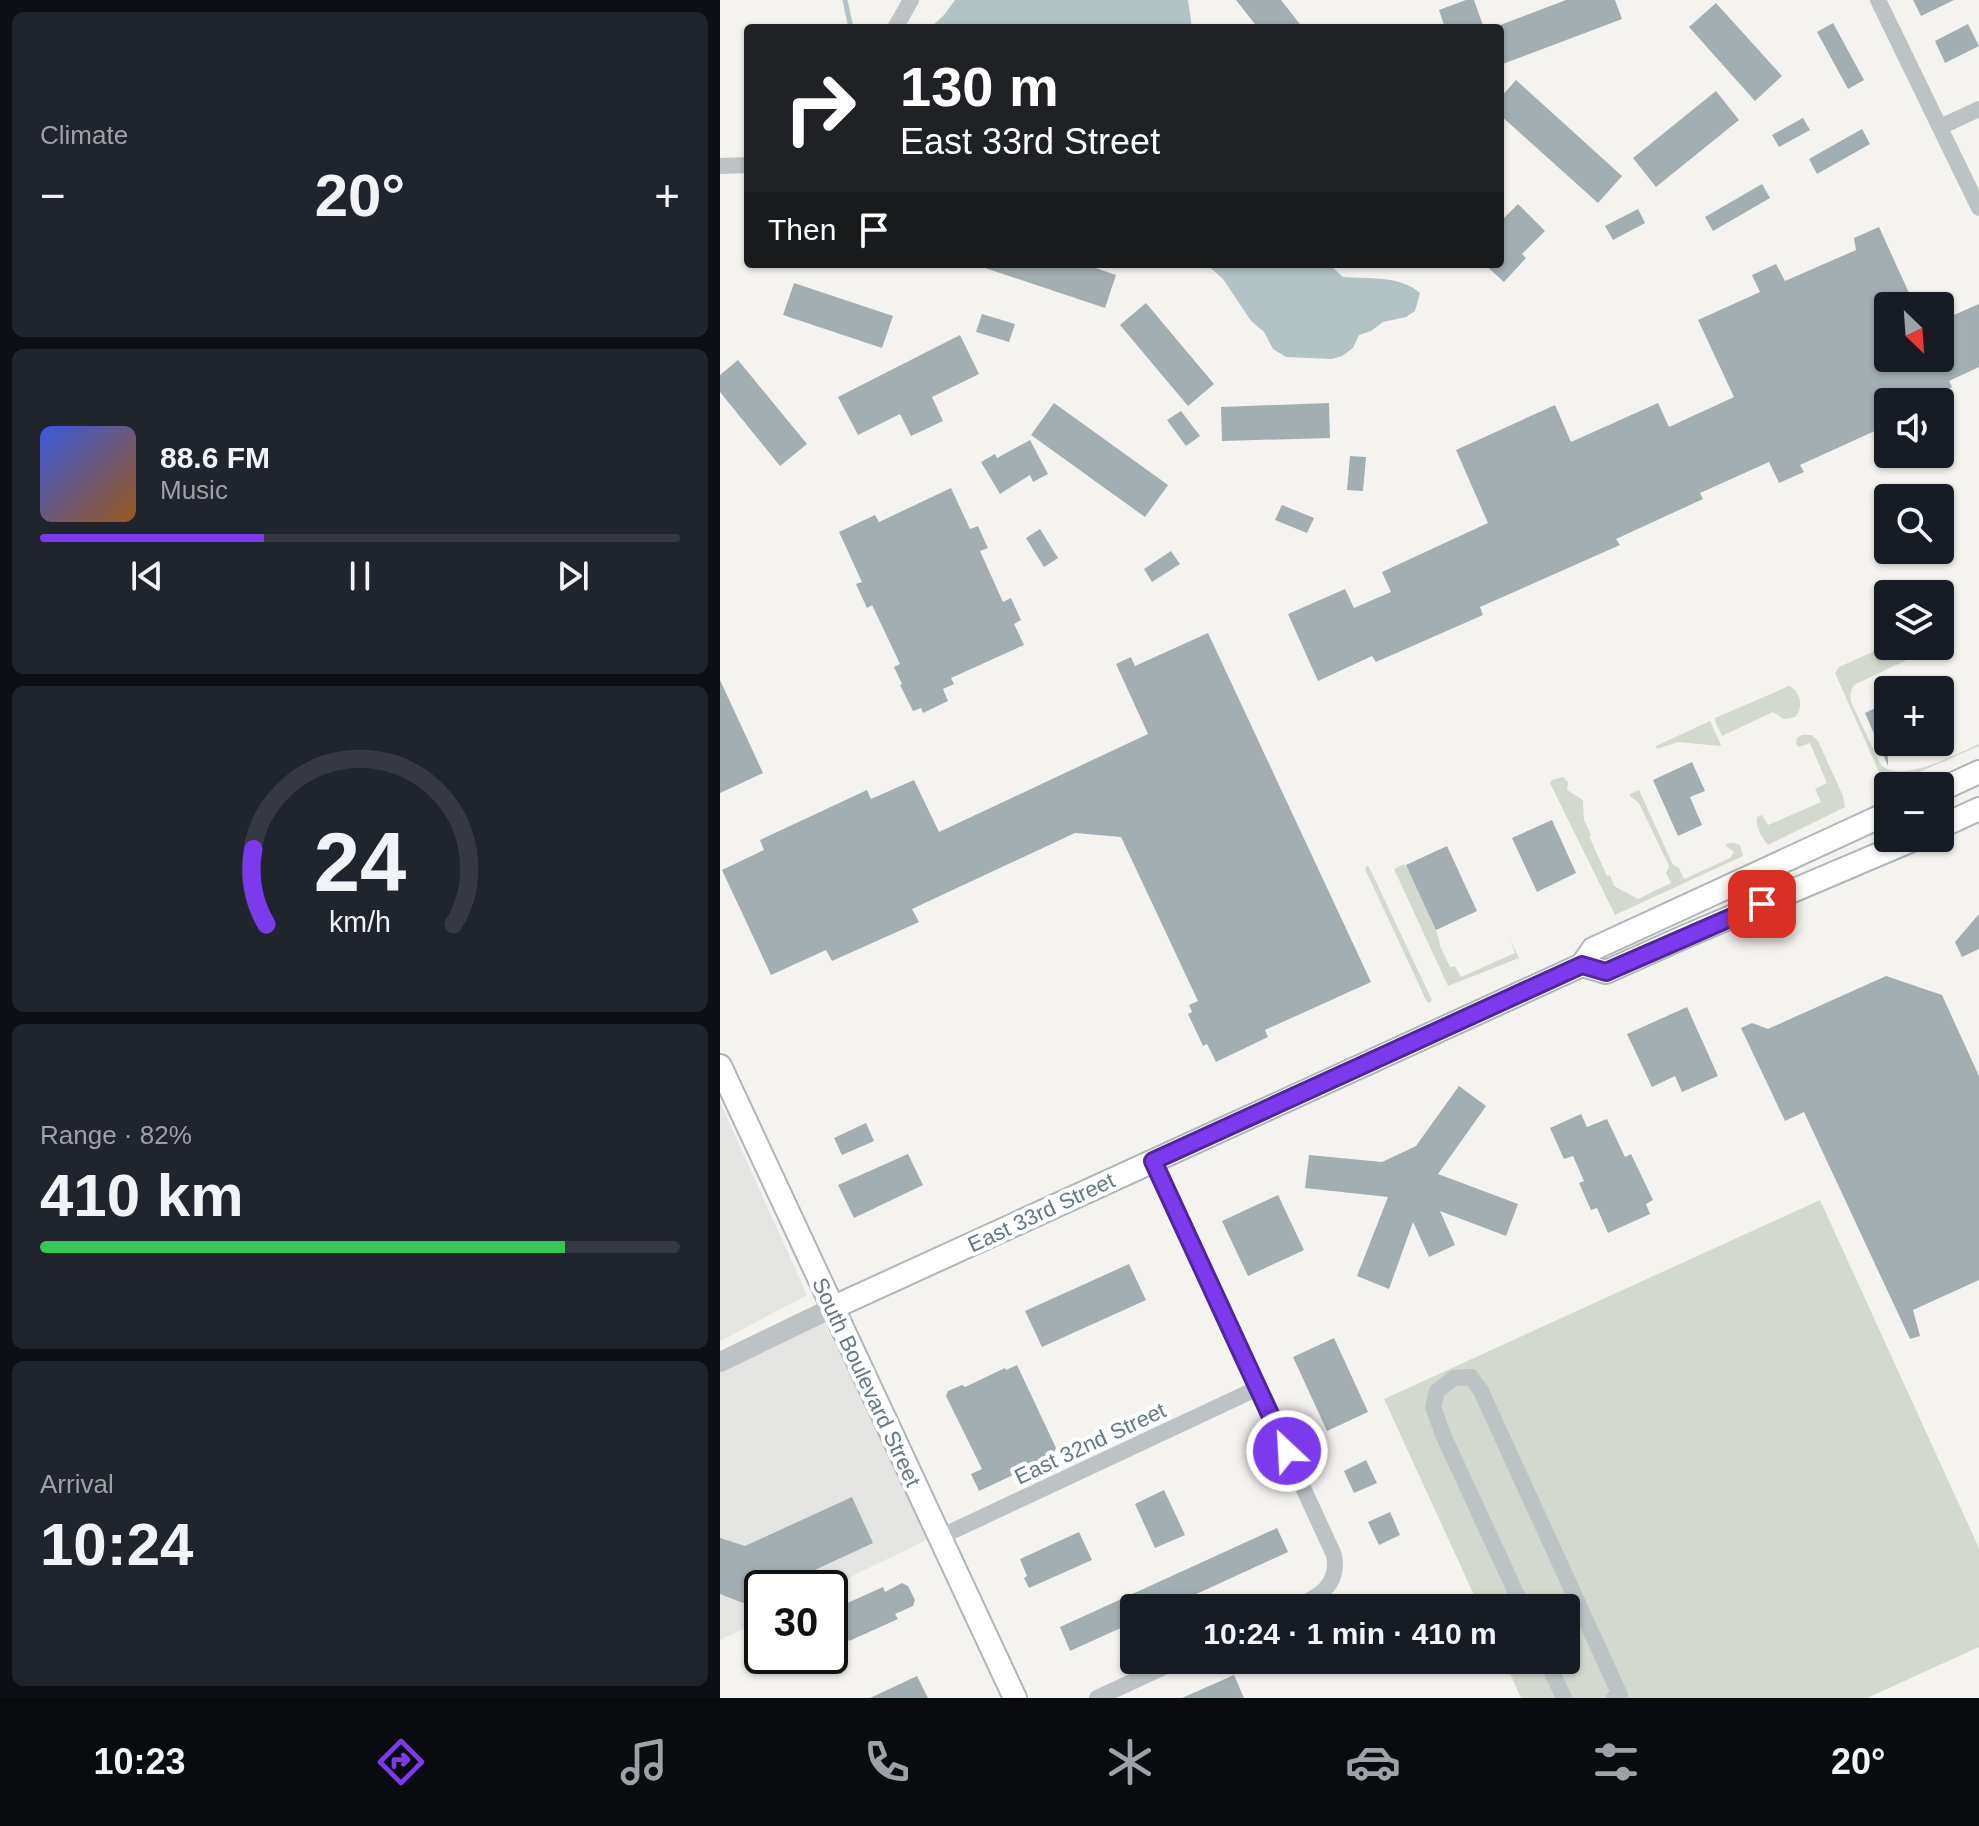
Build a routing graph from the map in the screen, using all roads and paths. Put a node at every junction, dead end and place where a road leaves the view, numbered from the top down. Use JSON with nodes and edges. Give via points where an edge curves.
{"nodes":[{"id":1,"x":1878,"y":0,"type":"edge"},
{"id":2,"x":910,"y":2,"type":"edge"},
{"id":3,"x":897,"y":24,"type":"edge"},
{"id":4,"x":1979,"y":109,"type":"edge"},
{"id":5,"x":1940,"y":127,"type":"junction"},
{"id":6,"x":744,"y":165,"type":"edge"},
{"id":7,"x":720,"y":166,"type":"edge"},
{"id":8,"x":1979,"y":208,"type":"edge"},
{"id":9,"x":1979,"y":772,"type":"edge"},
{"id":10,"x":1954,"y":784,"type":"edge"},
{"id":11,"x":1979,"y":809,"type":"edge"},
{"id":12,"x":1874,"y":819,"type":"edge"},
{"id":13,"x":1954,"y":821,"type":"edge"},
{"id":14,"x":1884,"y":852,"type":"edge"},
{"id":15,"x":1582,"y":965,"type":"junction"},
{"id":16,"x":720,"y":1066,"type":"edge"},
{"id":17,"x":1153,"y":1161,"type":"junction"},
{"id":18,"x":832,"y":1308,"type":"junction"},
{"id":19,"x":720,"y":1362,"type":"edge"},
{"id":20,"x":1258,"y":1388,"type":"junction"},
{"id":21,"x":940,"y":1537,"type":"junction"},
{"id":22,"x":1320,"y":1594,"type":"edge"},
{"id":23,"x":1517,"y":1594,"type":"edge"},
{"id":24,"x":1574,"y":1594,"type":"edge"},
{"id":25,"x":1580,"y":1608,"type":"edge"},
{"id":26,"x":1149,"y":1674,"type":"edge"},
{"id":27,"x":1553,"y":1674,"type":"edge"},
{"id":28,"x":1015,"y":1698,"type":"edge"},
{"id":29,"x":1097,"y":1698,"type":"edge"},
{"id":30,"x":1564,"y":1698,"type":"edge"},
{"id":31,"x":1614,"y":1698,"type":"edge"}],
"edges":[{"from":1,"to":5,"type":"street"},
{"from":2,"to":3,"type":"street"},
{"from":4,"to":5,"type":"street"},
{"from":5,"to":8,"type":"street"},
{"from":6,"to":7,"type":"street"},
{"from":9,"to":10,"type":"main road"},
{"from":11,"to":13,"type":"main road"},
{"from":12,"to":15,"type":"main road","name":"East 33rd Street","via":[[1593,949]]},
{"from":14,"to":15,"type":"main road","name":"East 33rd Street","via":[[1606,972]]},
{"from":15,"to":17,"type":"main road","name":"East 33rd Street"},
{"from":16,"to":18,"type":"main road","name":"South Boulevard Street"},
{"from":17,"to":18,"type":"main road","name":"East 33rd Street"},
{"from":17,"to":20,"type":"street"},
{"from":18,"to":19,"type":"street","name":"East 33rd Street"},
{"from":18,"to":21,"type":"main road","name":"South Boulevard Street"},
{"from":20,"to":21,"type":"street","name":"East 32nd Street"},
{"from":20,"to":22,"type":"street","via":[[1329,1541],[1335,1574]]},
{"from":21,"to":28,"type":"main road","name":"South Boulevard Street"},
{"from":23,"to":24,"type":"street","via":[[1433,1407],[1437,1391],[1454,1378],[1471,1377],[1481,1391]]},
{"from":25,"to":31,"type":"street","via":[[1620,1695]]},
{"from":26,"to":29,"type":"street"},
{"from":27,"to":30,"type":"street"}]}
